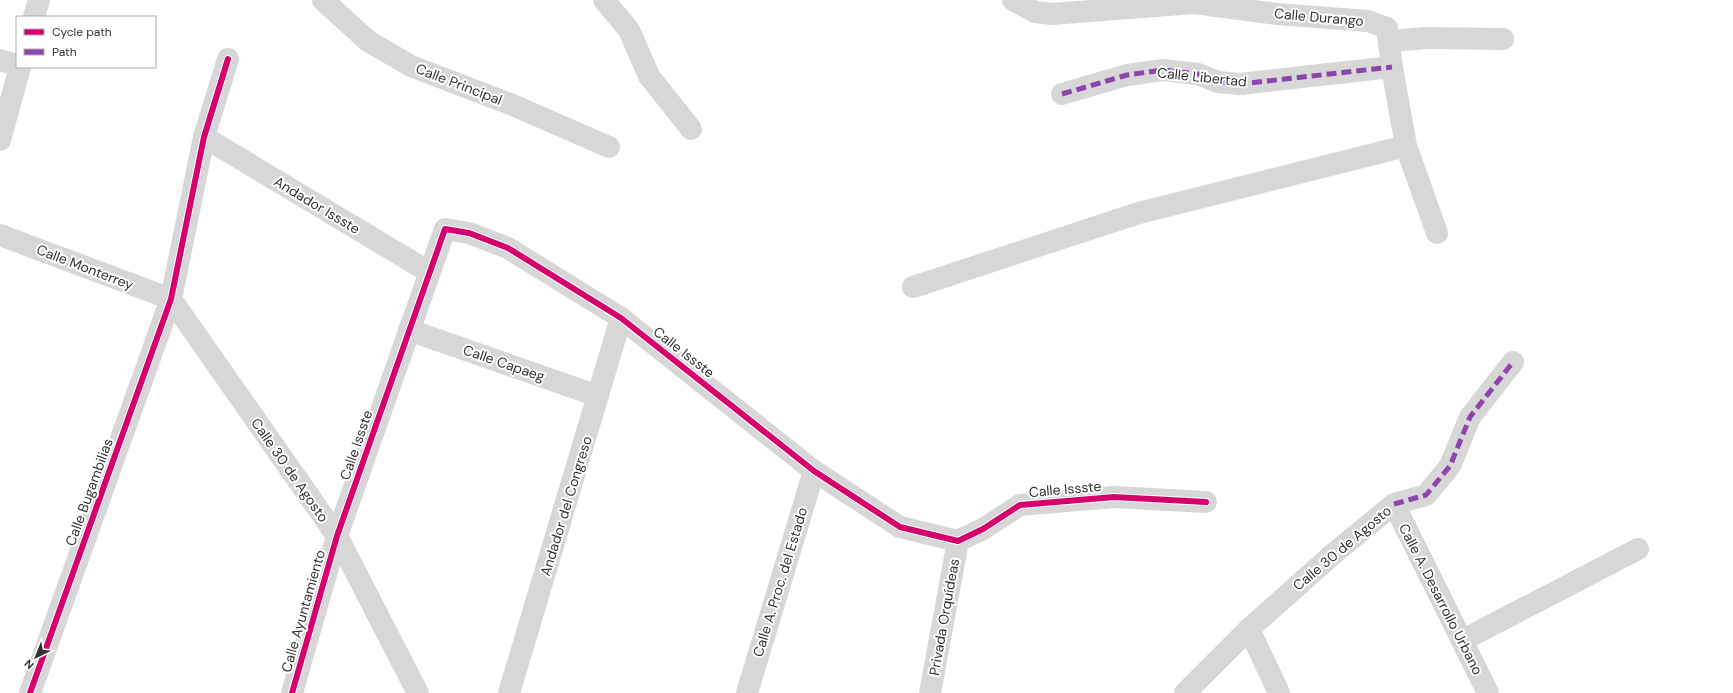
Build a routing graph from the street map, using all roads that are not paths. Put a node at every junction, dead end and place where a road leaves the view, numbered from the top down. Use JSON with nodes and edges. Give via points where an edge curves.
{"nodes":[{"id":1,"x":39,"y":0,"type":"edge"},
{"id":2,"x":323,"y":0,"type":"edge"},
{"id":3,"x":604,"y":0,"type":"edge"},
{"id":4,"x":1013,"y":0,"type":"edge"},
{"id":5,"x":1195,"y":2,"type":"edge"},
{"id":6,"x":34,"y":16,"type":"edge"},
{"id":7,"x":1389,"y":34,"type":"junction"},
{"id":8,"x":1502,"y":39,"type":"dead end"},
{"id":9,"x":228,"y":59,"type":"dead end"},
{"id":10,"x":0,"y":60,"type":"edge"},
{"id":11,"x":16,"y":65,"type":"edge"},
{"id":12,"x":1392,"y":67,"type":"junction"},
{"id":13,"x":20,"y":68,"type":"edge"},
{"id":14,"x":1062,"y":94,"type":"dead end"},
{"id":15,"x":691,"y":129,"type":"dead end"},
{"id":16,"x":204,"y":137,"type":"junction"},
{"id":17,"x":0,"y":140,"type":"edge"},
{"id":18,"x":1406,"y":146,"type":"junction"},
{"id":19,"x":609,"y":147,"type":"dead end"},
{"id":20,"x":1437,"y":233,"type":"dead end"},
{"id":21,"x":0,"y":235,"type":"edge"},
{"id":22,"x":429,"y":272,"type":"junction"},
{"id":23,"x":913,"y":287,"type":"dead end"},
{"id":24,"x":171,"y":299,"type":"junction"},
{"id":25,"x":621,"y":318,"type":"junction"},
{"id":26,"x":409,"y":330,"type":"junction"},
{"id":27,"x":1513,"y":362,"type":"dead end"},
{"id":28,"x":598,"y":396,"type":"junction"},
{"id":29,"x":814,"y":471,"type":"junction"},
{"id":30,"x":1206,"y":502,"type":"dead end"},
{"id":31,"x":1394,"y":504,"type":"junction"},
{"id":32,"x":337,"y":536,"type":"junction"},
{"id":33,"x":958,"y":541,"type":"junction"},
{"id":34,"x":1638,"y":549,"type":"dead end"},
{"id":35,"x":1249,"y":629,"type":"junction"},
{"id":36,"x":1463,"y":640,"type":"junction"},
{"id":37,"x":30,"y":693,"type":"edge"},
{"id":38,"x":292,"y":693,"type":"edge"},
{"id":39,"x":418,"y":693,"type":"edge"},
{"id":40,"x":509,"y":693,"type":"edge"},
{"id":41,"x":746,"y":693,"type":"edge"},
{"id":42,"x":930,"y":693,"type":"edge"},
{"id":43,"x":1185,"y":693,"type":"edge"},
{"id":44,"x":1279,"y":693,"type":"edge"},
{"id":45,"x":1488,"y":693,"type":"edge"}],
"edges":[{"from":1,"to":6,"type":"street"},
{"from":2,"to":19,"type":"street","name":"Calle Principal","via":[[368,41],[411,66],[516,106]]},
{"from":3,"to":15,"type":"street","via":[[629,30],[649,76]]},
{"from":4,"to":5,"type":"street","name":"Calle Durango","via":[[1035,12],[1052,14]]},
{"from":5,"to":7,"type":"street","name":"Calle Durango","via":[[1277,14],[1368,21]]},
{"from":7,"to":8,"type":"street","via":[[1427,38]]},
{"from":7,"to":12,"type":"street"},
{"from":9,"to":16,"type":"street"},
{"from":10,"to":11,"type":"street"},
{"from":12,"to":14,"type":"street","name":"Calle Libertad","via":[[1240,84],[1218,82],[1198,74],[1162,70],[1127,75]]},
{"from":12,"to":18,"type":"street"},
{"from":13,"to":17,"type":"street"},
{"from":16,"to":22,"type":"street","name":"Andador Issste"},
{"from":16,"to":24,"type":"street"},
{"from":18,"to":20,"type":"street"},
{"from":18,"to":23,"type":"street","via":[[1139,213]]},
{"from":21,"to":24,"type":"street","name":"Calle Monterrey"},
{"from":22,"to":25,"type":"street","name":"Calle Issste","via":[[445,229],[469,233],[508,248]]},
{"from":22,"to":26,"type":"street","name":"Calle Issste"},
{"from":24,"to":32,"type":"street","name":"Calle 30 de Agosto"},
{"from":24,"to":37,"type":"street","name":"Calle Bugambilias"},
{"from":25,"to":28,"type":"street","name":"Andador del Congreso"},
{"from":25,"to":29,"type":"street","name":"Calle Issste"},
{"from":26,"to":28,"type":"street","name":"Calle Capaeg"},
{"from":26,"to":32,"type":"street","name":"Calle Issste"},
{"from":27,"to":31,"type":"street","name":"Calle 30 de Agosto","via":[[1470,417],[1450,466],[1426,495]]},
{"from":28,"to":40,"type":"street","name":"Andador del Congreso"},
{"from":29,"to":33,"type":"street","name":"Calle Issste","via":[[900,527]]},
{"from":29,"to":41,"type":"street","name":"Calle A. Proc. del Estado"},
{"from":30,"to":33,"type":"street","name":"Calle Issste","via":[[1114,498],[1020,505],[983,529]]},
{"from":31,"to":35,"type":"street","name":"Calle 30 de Agosto"},
{"from":31,"to":36,"type":"street","name":"Calle A. Desarrollo Urbano"},
{"from":32,"to":38,"type":"street","name":"Calle Ayuntamiento"},
{"from":32,"to":39,"type":"street","name":"Calle 30 de Agosto"},
{"from":33,"to":42,"type":"street","name":"Privada Orquídeas"},
{"from":34,"to":36,"type":"street"},
{"from":35,"to":43,"type":"street","name":"Calle 30 de Agosto"},
{"from":35,"to":44,"type":"street"},
{"from":36,"to":45,"type":"street","name":"Calle A. Desarrollo Urbano"}]}
